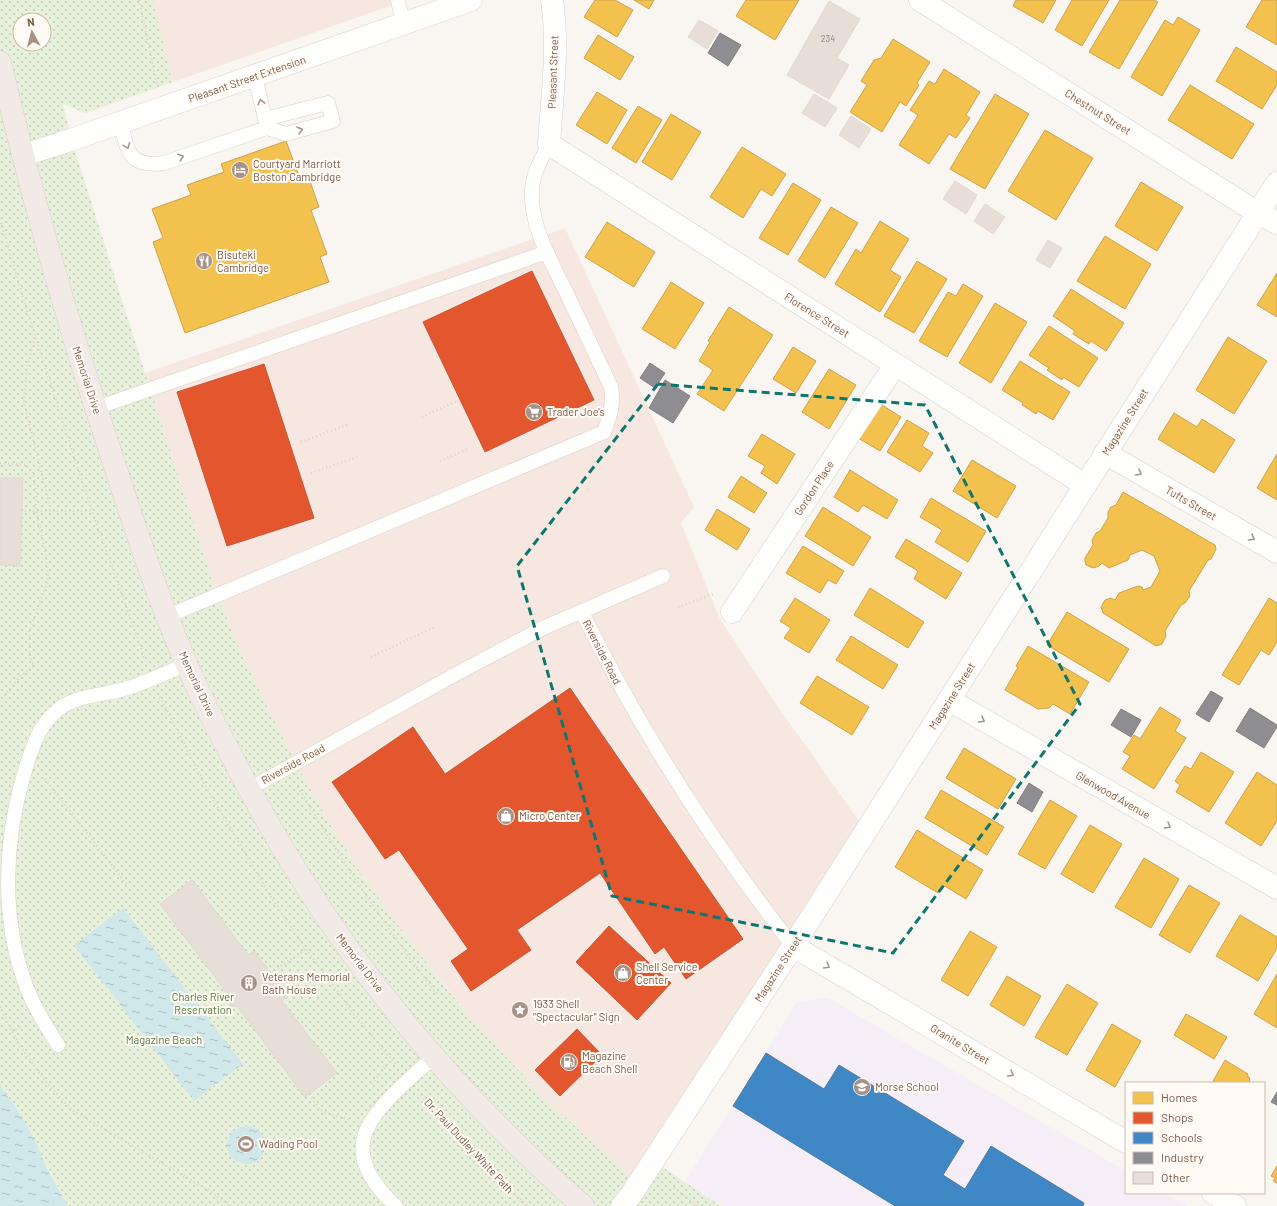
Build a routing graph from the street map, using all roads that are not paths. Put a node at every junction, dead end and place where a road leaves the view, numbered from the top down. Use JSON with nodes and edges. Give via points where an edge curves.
{"nodes":[{"id":1,"x":398,"y":0,"type":"edge"},
{"id":2,"x":471,"y":0,"type":"edge"},
{"id":3,"x":552,"y":0,"type":"edge"},
{"id":4,"x":920,"y":0,"type":"edge"},
{"id":5,"x":403,"y":24,"type":"junction"},
{"id":6,"x":0,"y":62,"type":"edge"},
{"id":7,"x":254,"y":76,"type":"junction"},
{"id":8,"x":121,"y":123,"type":"junction"},
{"id":9,"x":266,"y":123,"type":"junction"},
{"id":10,"x":550,"y":144,"type":"junction"},
{"id":11,"x":23,"y":155,"type":"junction"},
{"id":12,"x":1277,"y":183,"type":"edge"},
{"id":13,"x":1258,"y":213,"type":"junction"},
{"id":14,"x":1277,"y":223,"type":"edge"},
{"id":15,"x":547,"y":252,"type":"junction"},
{"id":16,"x":895,"y":365,"type":"junction"},
{"id":17,"x":96,"y":408,"type":"junction"},
{"id":18,"x":1106,"y":454,"type":"junction"},
{"id":19,"x":1085,"y":485,"type":"junction"},
{"id":20,"x":1277,"y":552,"type":"edge"},
{"id":21,"x":663,"y":576,"type":"dead end"},
{"id":22,"x":582,"y":612,"type":"junction"},
{"id":23,"x":732,"y":612,"type":"dead end"},
{"id":24,"x":168,"y":616,"type":"junction"},
{"id":25,"x":187,"y":664,"type":"junction"},
{"id":26,"x":949,"y":700,"type":"junction"},
{"id":27,"x":249,"y":788,"type":"junction"},
{"id":28,"x":1277,"y":888,"type":"edge"},
{"id":29,"x":793,"y":946,"type":"junction"},
{"id":30,"x":58,"y":1045,"type":"dead end"},
{"id":31,"x":434,"y":1057,"type":"junction"},
{"id":32,"x":1125,"y":1141,"type":"edge"},
{"id":33,"x":1215,"y":1194,"type":"edge"},
{"id":34,"x":573,"y":1203,"type":"edge"},
{"id":35,"x":396,"y":1206,"type":"edge"},
{"id":36,"x":622,"y":1206,"type":"edge"},
{"id":37,"x":1235,"y":1206,"type":"edge"}],
"edges":[{"from":1,"to":5,"type":"lane"},
{"from":2,"to":5,"type":"street","name":"Pleasant Street Extension"},
{"from":3,"to":10,"type":"street","name":"Pleasant Street","via":[[555,43]]},
{"from":4,"to":13,"type":"street","name":"Chestnut Street"},
{"from":5,"to":7,"type":"street","name":"Pleasant Street Extension"},
{"from":6,"to":11,"type":"highway","name":"Memorial Drive"},
{"from":7,"to":8,"type":"street","name":"Pleasant Street Extension"},
{"from":9,"to":7,"type":"lane","one_way":true},
{"from":8,"to":9,"type":"lane","one_way":true,"via":[[126,148],[137,160],[152,165],[164,163]]},
{"from":8,"to":11,"type":"street","name":"Pleasant Street Extension"},
{"from":9,"to":9,"type":"lane","one_way":true,"via":[[286,134],[333,121],[328,103]]},
{"from":10,"to":15,"type":"lane","via":[[537,168],[532,188],[532,209]]},
{"from":10,"to":16,"type":"street","name":"Florence Street"},
{"from":11,"to":17,"type":"highway","name":"Memorial Drive","via":[[59,289]]},
{"from":12,"to":13,"type":"street","name":"Magazine Street"},
{"from":13,"to":14,"type":"street","name":"Chestnut Street"},
{"from":13,"to":18,"type":"street","name":"Magazine Street"},
{"from":15,"to":17,"type":"lane"},
{"from":15,"to":24,"type":"lane","via":[[611,387],[613,399],[604,432]]},
{"from":16,"to":19,"type":"street","name":"Florence Street"},
{"from":16,"to":23,"type":"street","name":"Gordon Place"},
{"from":17,"to":24,"type":"highway","name":"Memorial Drive","via":[[128,507]]},
{"from":18,"to":19,"type":"street","name":"Magazine Street"},
{"from":18,"to":20,"type":"street","name":"Tufts Street","one_way":true},
{"from":19,"to":26,"type":"street","name":"Magazine Street"},
{"from":21,"to":22,"type":"lane"},
{"from":22,"to":27,"type":"lane","name":"Riverside Road","via":[[514,643]]},
{"from":22,"to":29,"type":"lane","name":"Riverside Road","via":[[603,656],[672,774],[730,861]]},
{"from":24,"to":25,"type":"highway","name":"Memorial Drive"},
{"from":25,"to":27,"type":"highway","name":"Memorial Drive"},
{"from":25,"to":30,"type":"lane","via":[[128,688],[76,700],[60,708],[38,733],[28,758],[12,829],[8,895],[18,958],[27,986],[41,1017]]},
{"from":26,"to":28,"type":"street","name":"Glenwood Avenue","one_way":true},
{"from":26,"to":29,"type":"street","name":"Magazine Street"},
{"from":27,"to":31,"type":"highway","name":"Memorial Drive","via":[[328,919],[375,984]]},
{"from":29,"to":32,"type":"street","name":"Granite Street","one_way":true},
{"from":29,"to":36,"type":"street","name":"Magazine Street"},
{"from":31,"to":34,"type":"highway","name":"Memorial Drive"},
{"from":31,"to":35,"type":"lane","via":[[387,1102],[373,1118],[365,1134],[362,1152],[367,1168],[374,1182]]},
{"from":33,"to":37,"type":"street"}]}
